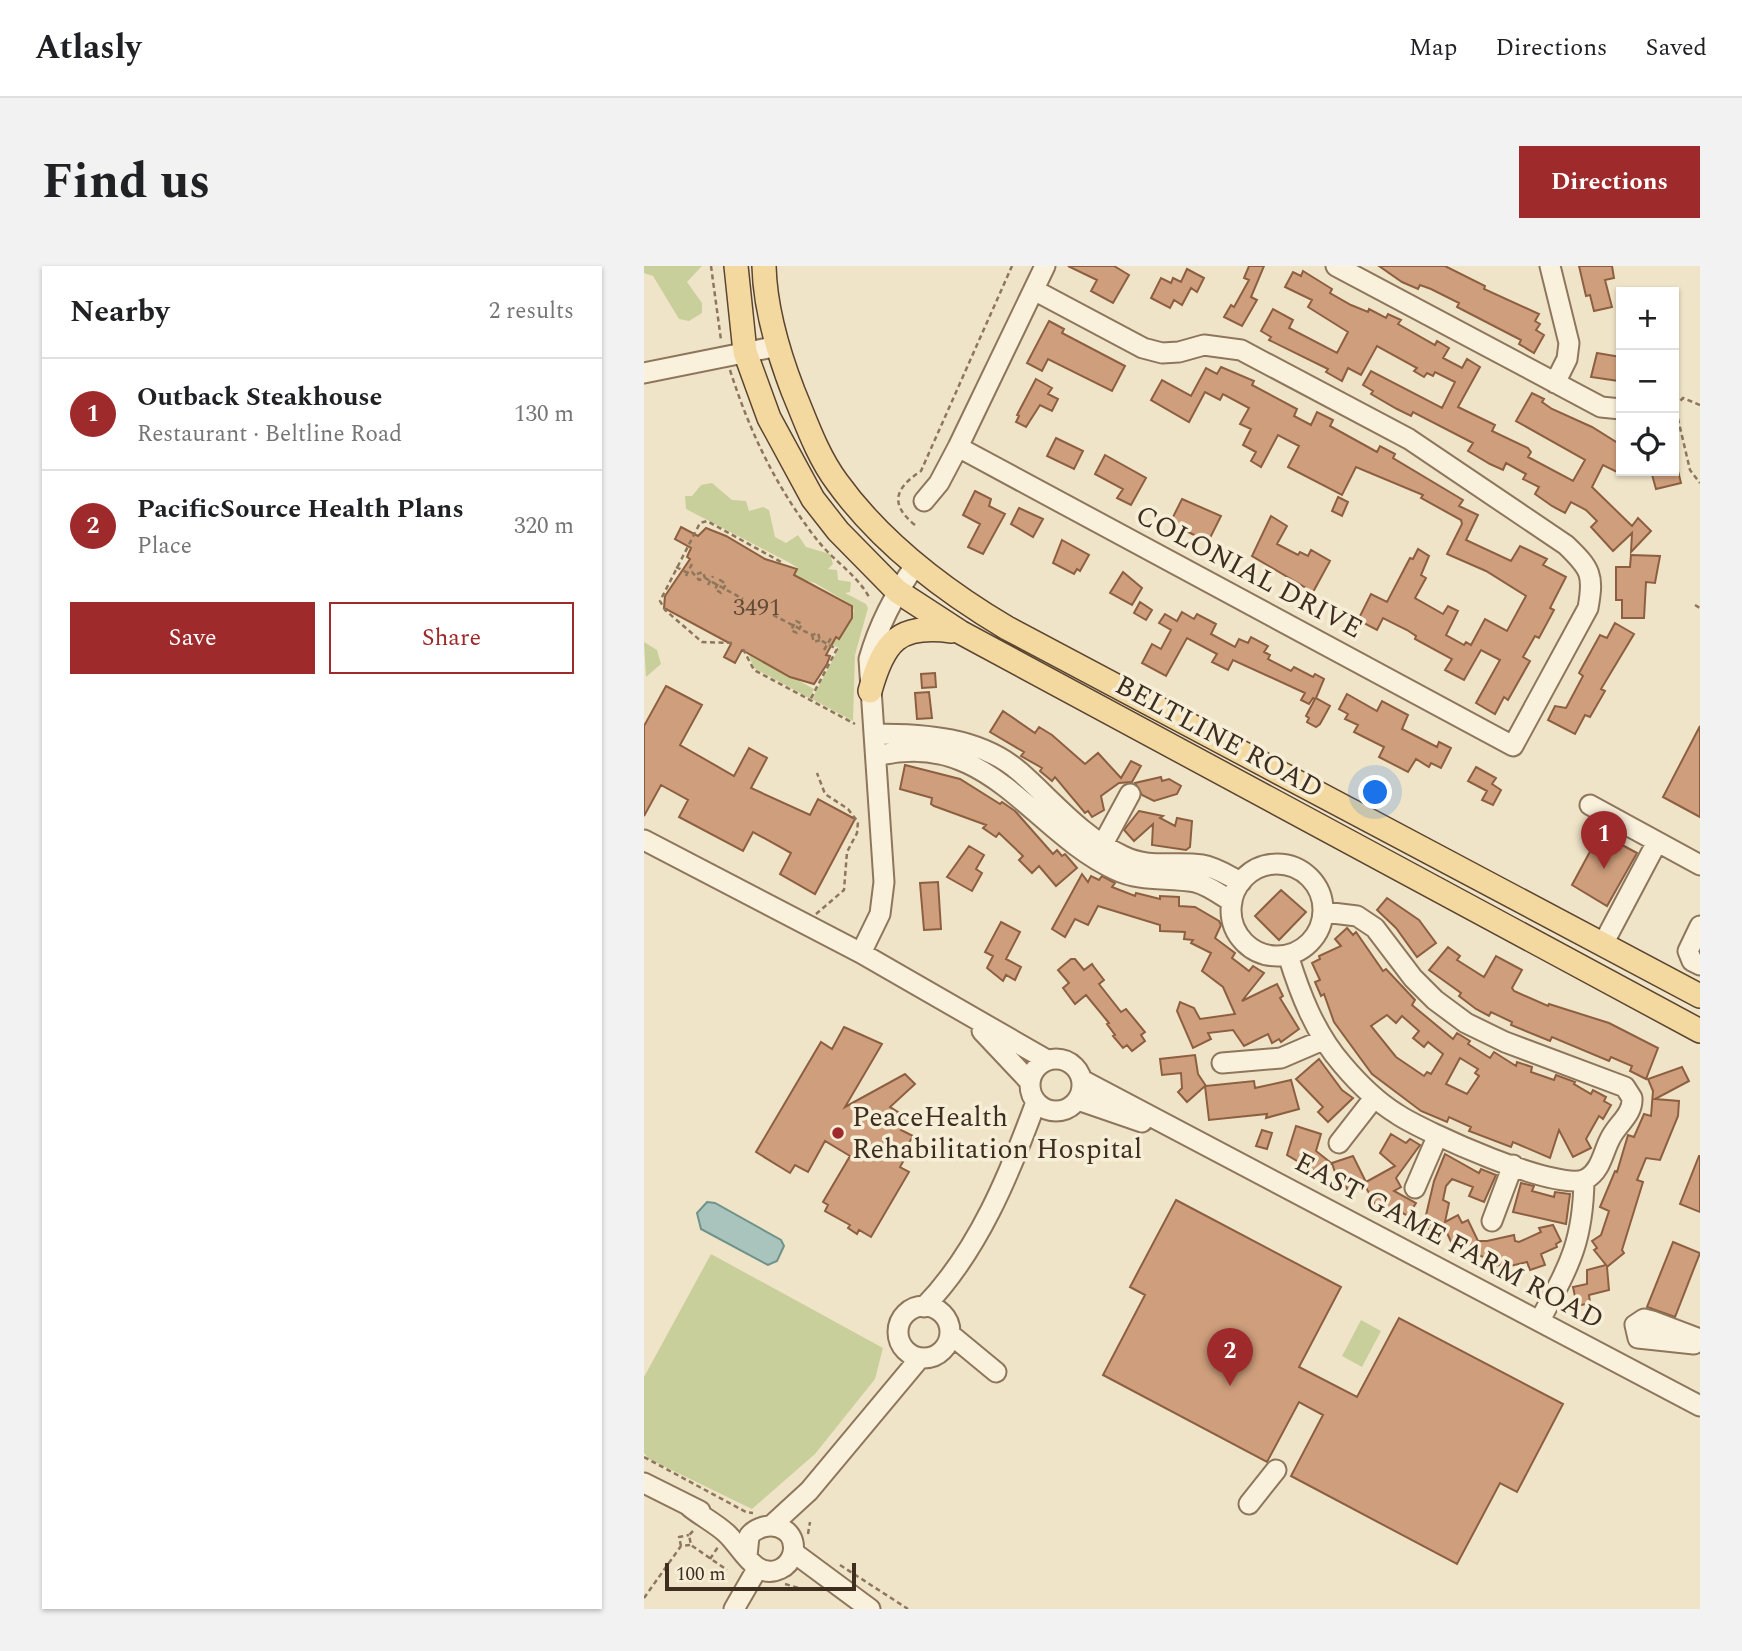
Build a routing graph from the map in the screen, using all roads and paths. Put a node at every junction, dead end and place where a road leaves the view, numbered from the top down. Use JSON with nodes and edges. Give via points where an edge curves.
{"nodes":[{"id":1,"x":711,"y":266,"type":"edge"},
{"id":2,"x":736,"y":266,"type":"edge"},
{"id":3,"x":764,"y":266,"type":"edge"},
{"id":4,"x":1012,"y":266,"type":"edge"},
{"id":5,"x":1045,"y":266,"type":"edge"},
{"id":6,"x":1336,"y":266,"type":"edge"},
{"id":7,"x":1550,"y":266,"type":"edge"},
{"id":8,"x":1034,"y":290,"type":"junction"},
{"id":9,"x":722,"y":341,"type":"dead end"},
{"id":10,"x":778,"y":346,"type":"junction"},
{"id":11,"x":745,"y":352,"type":"junction"},
{"id":12,"x":644,"y":373,"type":"edge"},
{"id":13,"x":1555,"y":383,"type":"junction"},
{"id":14,"x":1700,"y":405,"type":"edge"},
{"id":15,"x":1616,"y":408,"type":"edge"},
{"id":16,"x":958,"y":447,"type":"junction"},
{"id":17,"x":1700,"y":482,"type":"edge"},
{"id":18,"x":924,"y":501,"type":"dead end"},
{"id":19,"x":713,"y":525,"type":"junction"},
{"id":20,"x":915,"y":525,"type":"dead end"},
{"id":21,"x":711,"y":530,"type":"dead end"},
{"id":22,"x":783,"y":563,"type":"dead end"},
{"id":23,"x":692,"y":564,"type":"dead end"},
{"id":24,"x":915,"y":565,"type":"junction"},
{"id":25,"x":676,"y":567,"type":"junction"},
{"id":26,"x":687,"y":575,"type":"junction"},
{"id":27,"x":713,"y":576,"type":"dead end"},
{"id":28,"x":709,"y":583,"type":"junction"},
{"id":29,"x":897,"y":591,"type":"junction"},
{"id":30,"x":743,"y":599,"type":"dead end"},
{"id":31,"x":1695,"y":605,"type":"dead end"},
{"id":32,"x":1700,"y":608,"type":"edge"},
{"id":33,"x":773,"y":615,"type":"dead end"},
{"id":34,"x":809,"y":627,"type":"dead end"},
{"id":35,"x":807,"y":632,"type":"junction"},
{"id":36,"x":960,"y":632,"type":"junction"},
{"id":37,"x":831,"y":638,"type":"dead end"},
{"id":38,"x":732,"y":643,"type":"dead end"},
{"id":39,"x":827,"y":644,"type":"junction"},
{"id":40,"x":743,"y":649,"type":"dead end"},
{"id":41,"x":824,"y":650,"type":"dead end"},
{"id":42,"x":870,"y":691,"type":"junction"},
{"id":43,"x":810,"y":700,"type":"junction"},
{"id":44,"x":855,"y":724,"type":"dead end"},
{"id":45,"x":873,"y":734,"type":"junction"},
{"id":46,"x":877,"y":755,"type":"junction"},
{"id":47,"x":817,"y":773,"type":"dead end"},
{"id":48,"x":1130,"y":794,"type":"dead end"},
{"id":49,"x":1590,"y":805,"type":"dead end"},
{"id":50,"x":644,"y":840,"type":"edge"},
{"id":51,"x":1657,"y":842,"type":"junction"},
{"id":52,"x":1099,"y":852,"type":"junction"},
{"id":53,"x":1700,"y":865,"type":"edge"},
{"id":54,"x":1241,"y":882,"type":"junction"},
{"id":55,"x":1232,"y":902,"type":"junction"},
{"id":56,"x":1324,"y":912,"type":"junction"},
{"id":57,"x":1700,"y":926,"type":"edge"},
{"id":58,"x":810,"y":927,"type":"junction"},
{"id":59,"x":1603,"y":944,"type":"junction"},
{"id":60,"x":862,"y":953,"type":"junction"},
{"id":61,"x":1288,"y":955,"type":"junction"},
{"id":62,"x":1700,"y":965,"type":"edge"},
{"id":63,"x":1700,"y":996,"type":"edge"},
{"id":64,"x":959,"y":1009,"type":"junction"},
{"id":65,"x":1700,"y":1031,"type":"edge"},
{"id":66,"x":1323,"y":1040,"type":"junction"},
{"id":67,"x":1047,"y":1060,"type":"junction"},
{"id":68,"x":1222,"y":1063,"type":"dead end"},
{"id":69,"x":1030,"y":1082,"type":"junction"},
{"id":70,"x":1080,"y":1090,"type":"junction"},
{"id":71,"x":1374,"y":1098,"type":"junction"},
{"id":72,"x":1043,"y":1107,"type":"junction"},
{"id":73,"x":1437,"y":1137,"type":"junction"},
{"id":74,"x":1339,"y":1143,"type":"dead end"},
{"id":75,"x":1513,"y":1165,"type":"junction"},
{"id":76,"x":1584,"y":1180,"type":"junction"},
{"id":77,"x":1415,"y":1188,"type":"dead end"},
{"id":78,"x":1492,"y":1221,"type":"dead end"},
{"id":79,"x":958,"y":1268,"type":"junction"},
{"id":80,"x":924,"y":1307,"type":"junction"},
{"id":81,"x":1540,"y":1320,"type":"junction"},
{"id":82,"x":946,"y":1334,"type":"junction"},
{"id":83,"x":913,"y":1354,"type":"junction"},
{"id":84,"x":1700,"y":1406,"type":"edge"},
{"id":85,"x":644,"y":1457,"type":"edge"},
{"id":86,"x":1276,"y":1470,"type":"dead end"},
{"id":87,"x":644,"y":1483,"type":"edge"},
{"id":88,"x":809,"y":1491,"type":"junction"},
{"id":89,"x":1249,"y":1504,"type":"dead end"},
{"id":90,"x":690,"y":1507,"type":"junction"},
{"id":91,"x":738,"y":1508,"type":"dead end"},
{"id":92,"x":810,"y":1522,"type":"dead end"},
{"id":93,"x":763,"y":1528,"type":"junction"},
{"id":94,"x":693,"y":1531,"type":"dead end"},
{"id":95,"x":689,"y":1535,"type":"junction"},
{"id":96,"x":798,"y":1543,"type":"junction"},
{"id":97,"x":691,"y":1545,"type":"junction"},
{"id":98,"x":719,"y":1545,"type":"dead end"},
{"id":99,"x":681,"y":1546,"type":"junction"},
{"id":100,"x":710,"y":1559,"type":"junction"},
{"id":101,"x":752,"y":1562,"type":"junction"},
{"id":102,"x":838,"y":1564,"type":"dead end"},
{"id":103,"x":727,"y":1570,"type":"dead end"},
{"id":104,"x":777,"y":1571,"type":"junction"},
{"id":105,"x":848,"y":1594,"type":"junction"},
{"id":106,"x":644,"y":1598,"type":"edge"},
{"id":107,"x":734,"y":1609,"type":"edge"},
{"id":108,"x":870,"y":1609,"type":"edge"},
{"id":109,"x":908,"y":1609,"type":"edge"}],
"edges":[{"from":1,"to":9,"type":"path"},
{"from":2,"to":11,"type":"main road","name":"BELTLINE ROAD"},
{"from":3,"to":10,"type":"main road","name":"BELTLINE ROAD"},
{"from":4,"to":20,"type":"path","via":[[921,471],[898,495],[899,510]]},
{"from":5,"to":8,"type":"street"},
{"from":6,"to":13,"type":"street"},
{"from":7,"to":13,"type":"street","via":[[1569,344]]},
{"from":8,"to":16,"type":"street"},
{"from":8,"to":16,"type":"street","name":"COLONIAL DRIVE","via":[[1143,348],[1162,353],[1224,345],[1241,350],[1409,439],[1587,564],[1593,583],[1588,608],[1513,746]]},
{"from":10,"to":11,"type":"street"},
{"from":10,"to":24,"type":"main road","name":"BELTLINE ROAD","via":[[814,442],[837,482]]},
{"from":11,"to":12,"type":"street"},
{"from":11,"to":29,"type":"main road","name":"BELTLINE ROAD","via":[[769,418],[813,499]]},
{"from":13,"to":15,"type":"street","via":[[1601,407]]},
{"from":14,"to":17,"type":"path","via":[[1683,398],[1675,406],[1690,470]]},
{"from":16,"to":18,"type":"street"},
{"from":19,"to":21,"type":"path"},
{"from":19,"to":22,"type":"path"},
{"from":19,"to":25,"type":"path","via":[[700,523]]},
{"from":23,"to":26,"type":"path"},
{"from":24,"to":29,"type":"street"},
{"from":24,"to":59,"type":"main road","name":"BELTLINE ROAD","via":[[967,605],[1007,628]]},
{"from":25,"to":26,"type":"path"},
{"from":25,"to":38,"type":"path","via":[[661,596],[662,606],[702,642]]},
{"from":26,"to":28,"type":"path","via":[[703,572]]},
{"from":27,"to":28,"type":"path"},
{"from":28,"to":30,"type":"path","via":[[717,585],[715,589],[721,593],[723,588]]},
{"from":29,"to":36,"type":"main road","name":"BELTLINE ROAD"},
{"from":29,"to":42,"type":"street","via":[[878,627],[869,659]]},
{"from":31,"to":32,"type":"path"},
{"from":33,"to":35,"type":"path","via":[[794,626],[791,630]]},
{"from":34,"to":35,"type":"path"},
{"from":35,"to":39,"type":"path","via":[[814,642]]},
{"from":36,"to":42,"type":"main road","via":[[905,631],[878,663]]},
{"from":36,"to":65,"type":"main road","name":"BELTLINE ROAD"},
{"from":37,"to":39,"type":"path"},
{"from":39,"to":41,"type":"path"},
{"from":39,"to":43,"type":"path","via":[[837,649]]},
{"from":40,"to":43,"type":"path","via":[[754,670]]},
{"from":42,"to":45,"type":"street"},
{"from":43,"to":44,"type":"path"},
{"from":45,"to":46,"type":"street"},
{"from":45,"to":52,"type":"street","via":[[932,736],[990,753],[1019,771]]},
{"from":46,"to":52,"type":"street","via":[[912,751],[968,763],[1003,783],[1072,844]]},
{"from":46,"to":60,"type":"street","via":[[883,892],[875,928]]},
{"from":47,"to":58,"type":"path","via":[[825,794],[848,808],[858,822],[847,852],[844,890],[824,905]]},
{"from":48,"to":52,"type":"street"},
{"from":49,"to":51,"type":"street"},
{"from":50,"to":58,"type":"street"},
{"from":51,"to":53,"type":"street"},
{"from":51,"to":59,"type":"street"},
{"from":52,"to":54,"type":"street","via":[[1140,862],[1203,865]]},
{"from":52,"to":55,"type":"street","via":[[1121,872],[1196,882]]},
{"from":54,"to":55,"type":"street"},
{"from":54,"to":56,"type":"street","via":[[1265,866],[1293,867],[1316,885]]},
{"from":55,"to":61,"type":"street","via":[[1232,918],[1246,944],[1273,956]]},
{"from":56,"to":61,"type":"street","via":[[1313,939]]},
{"from":56,"to":76,"type":"street","via":[[1357,916],[1375,928],[1413,978],[1466,1023],[1625,1087],[1632,1098],[1629,1113],[1616,1126],[1594,1173]]},
{"from":57,"to":62,"type":"street","via":[[1688,951]]},
{"from":58,"to":60,"type":"street"},
{"from":59,"to":63,"type":"main road","name":"BELTLINE ROAD"},
{"from":60,"to":64,"type":"street"},
{"from":61,"to":66,"type":"street"},
{"from":64,"to":67,"type":"street"},
{"from":64,"to":69,"type":"street"},
{"from":66,"to":68,"type":"street","via":[[1281,1058]]},
{"from":66,"to":71,"type":"street"},
{"from":67,"to":69,"type":"street"},
{"from":67,"to":70,"type":"street","via":[[1069,1062]]},
{"from":69,"to":72,"type":"street"},
{"from":70,"to":72,"type":"street","via":[[1066,1110]]},
{"from":70,"to":81,"type":"street","name":"EAST GAME FARM ROAD","via":[[1171,1127]]},
{"from":71,"to":73,"type":"street"},
{"from":71,"to":74,"type":"street"},
{"from":72,"to":79,"type":"street"},
{"from":73,"to":75,"type":"street"},
{"from":73,"to":77,"type":"street"},
{"from":75,"to":76,"type":"street","via":[[1558,1179]]},
{"from":75,"to":78,"type":"street"},
{"from":76,"to":81,"type":"street","via":[[1581,1234]]},
{"from":79,"to":80,"type":"street"},
{"from":79,"to":82,"type":"street"},
{"from":80,"to":82,"type":"street","via":[[932,1308]]},
{"from":80,"to":83,"type":"street","via":[[910,1311],[900,1322],[899,1337]]},
{"from":81,"to":84,"type":"street","name":"EAST GAME FARM ROAD"},
{"from":82,"to":83,"type":"street","via":[[932,1357]]},
{"from":83,"to":88,"type":"street","via":[[886,1396]]},
{"from":85,"to":91,"type":"path"},
{"from":86,"to":89,"type":"street"},
{"from":87,"to":90,"type":"street"},
{"from":88,"to":93,"type":"street"},
{"from":88,"to":96,"type":"street"},
{"from":90,"to":93,"type":"street"},
{"from":90,"to":101,"type":"street","via":[[725,1533]]},
{"from":92,"to":96,"type":"path"},
{"from":93,"to":96,"type":"street","via":[[788,1533]]},
{"from":93,"to":101,"type":"street","via":[[746,1543]]},
{"from":94,"to":95,"type":"path"},
{"from":95,"to":97,"type":"path"},
{"from":95,"to":99,"type":"path","via":[[679,1537]]},
{"from":96,"to":104,"type":"street","via":[[790,1560]]},
{"from":96,"to":105,"type":"street"},
{"from":97,"to":99,"type":"path"},
{"from":97,"to":100,"type":"path"},
{"from":98,"to":100,"type":"path"},
{"from":99,"to":106,"type":"path"},
{"from":100,"to":103,"type":"path"},
{"from":101,"to":104,"type":"street"},
{"from":101,"to":107,"type":"street"},
{"from":102,"to":109,"type":"path"},
{"from":104,"to":105,"type":"street"},
{"from":105,"to":108,"type":"street"}]}
